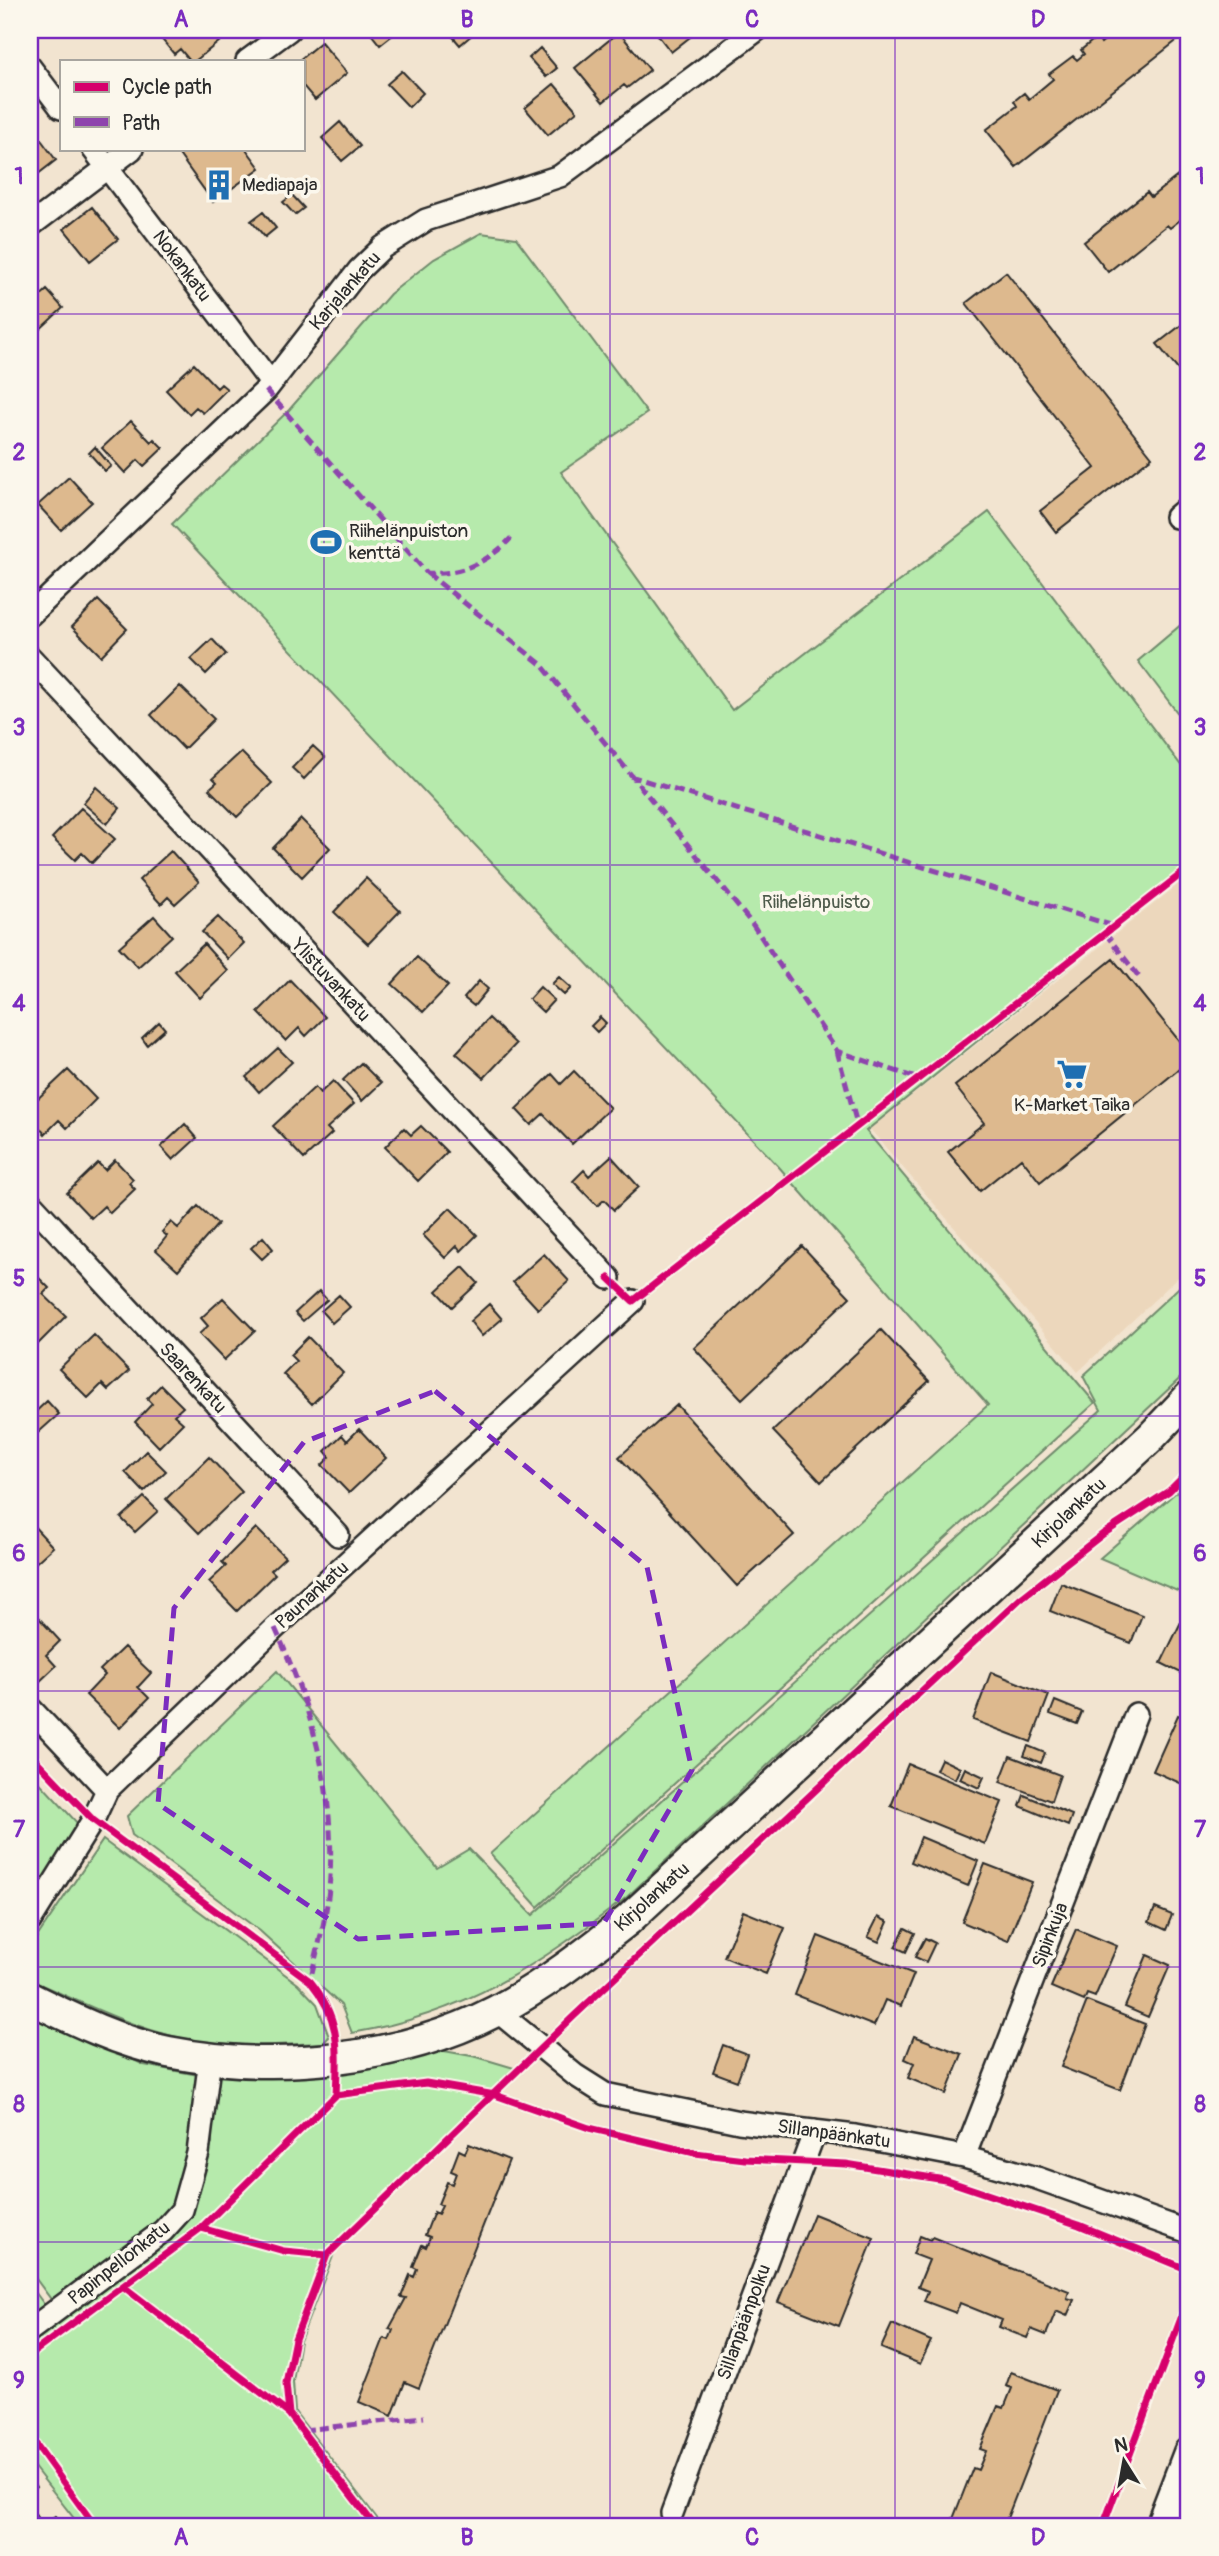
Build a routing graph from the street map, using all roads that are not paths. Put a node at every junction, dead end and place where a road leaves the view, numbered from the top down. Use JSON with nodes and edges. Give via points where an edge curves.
{"nodes":[{"id":1,"x":289,"y":30,"type":"edge"},
{"id":2,"x":757,"y":30,"type":"edge"},
{"id":3,"x":248,"y":60,"type":"edge"},
{"id":4,"x":30,"y":66,"type":"edge"},
{"id":5,"x":60,"y":107,"type":"edge"},
{"id":6,"x":94,"y":150,"type":"edge"},
{"id":7,"x":131,"y":150,"type":"edge"},
{"id":8,"x":107,"y":168,"type":"junction"},
{"id":9,"x":30,"y":226,"type":"edge"},
{"id":10,"x":271,"y":383,"type":"junction"},
{"id":11,"x":30,"y":615,"type":"edge"},
{"id":12,"x":30,"y":657,"type":"edge"},
{"id":13,"x":30,"y":1202,"type":"edge"},
{"id":14,"x":609,"y":1278,"type":"dead end"},
{"id":15,"x":633,"y":1301,"type":"dead end"},
{"id":16,"x":1189,"y":1397,"type":"edge"},
{"id":17,"x":1189,"y":1411,"type":"edge"},
{"id":18,"x":1151,"y":1437,"type":"junction"},
{"id":19,"x":338,"y":1535,"type":"dead end"},
{"id":20,"x":30,"y":1708,"type":"edge"},
{"id":21,"x":1136,"y":1714,"type":"dead end"},
{"id":22,"x":107,"y":1790,"type":"junction"},
{"id":23,"x":30,"y":1921,"type":"edge"},
{"id":24,"x":30,"y":1998,"type":"edge"},
{"id":25,"x":496,"y":2011,"type":"junction"},
{"id":26,"x":209,"y":2058,"type":"junction"},
{"id":27,"x":815,"y":2131,"type":"junction"},
{"id":28,"x":964,"y":2157,"type":"junction"},
{"id":29,"x":1189,"y":2232,"type":"edge"},
{"id":30,"x":30,"y":2330,"type":"edge"},
{"id":31,"x":1189,"y":2453,"type":"edge"},
{"id":32,"x":673,"y":2512,"type":"dead end"},
{"id":33,"x":1161,"y":2526,"type":"edge"}],
"edges":[{"from":1,"to":3,"type":"street"},
{"from":2,"to":10,"type":"street","name":"Karjalankatu","via":[[560,176],[447,212],[404,232],[359,270]]},
{"from":4,"to":5,"type":"street"},
{"from":6,"to":8,"type":"street","name":"Nokankatu"},
{"from":7,"to":8,"type":"street"},
{"from":8,"to":9,"type":"street"},
{"from":8,"to":10,"type":"street","name":"Nokankatu"},
{"from":10,"to":11,"type":"street","name":"Karjalankatu"},
{"from":12,"to":14,"type":"street","name":"Ylistuvankatu"},
{"from":13,"to":19,"type":"street","name":"Saarenkatu"},
{"from":15,"to":22,"type":"street","name":"Paunankatu","via":[[275,1628]]},
{"from":16,"to":18,"type":"main road","name":"Kirjolankatu"},
{"from":17,"to":18,"type":"main road","name":"Kirjolankatu"},
{"from":18,"to":25,"type":"main road","name":"Kirjolankatu","via":[[628,1920],[548,1980]]},
{"from":20,"to":22,"type":"street"},
{"from":21,"to":28,"type":"street","name":"Sipinkuja"},
{"from":22,"to":23,"type":"street","name":"Paunankatu"},
{"from":24,"to":26,"type":"main road","name":"Kirjolankatu","via":[[130,2041]]},
{"from":25,"to":26,"type":"main road","name":"Kirjolankatu","via":[[448,2031],[376,2051],[288,2061]]},
{"from":25,"to":27,"type":"street","name":"Sillanpäänkatu","via":[[605,2094],[713,2118]]},
{"from":26,"to":30,"type":"street","name":"Papinpellonkatu","via":[[198,2153],[182,2210],[163,2231]]},
{"from":27,"to":28,"type":"street","name":"Sillanpäänkatu"},
{"from":27,"to":32,"type":"street","name":"Sillanpäänpolku"},
{"from":28,"to":29,"type":"street","name":"Sillanpäänkatu"},
{"from":31,"to":33,"type":"main road"}]}
